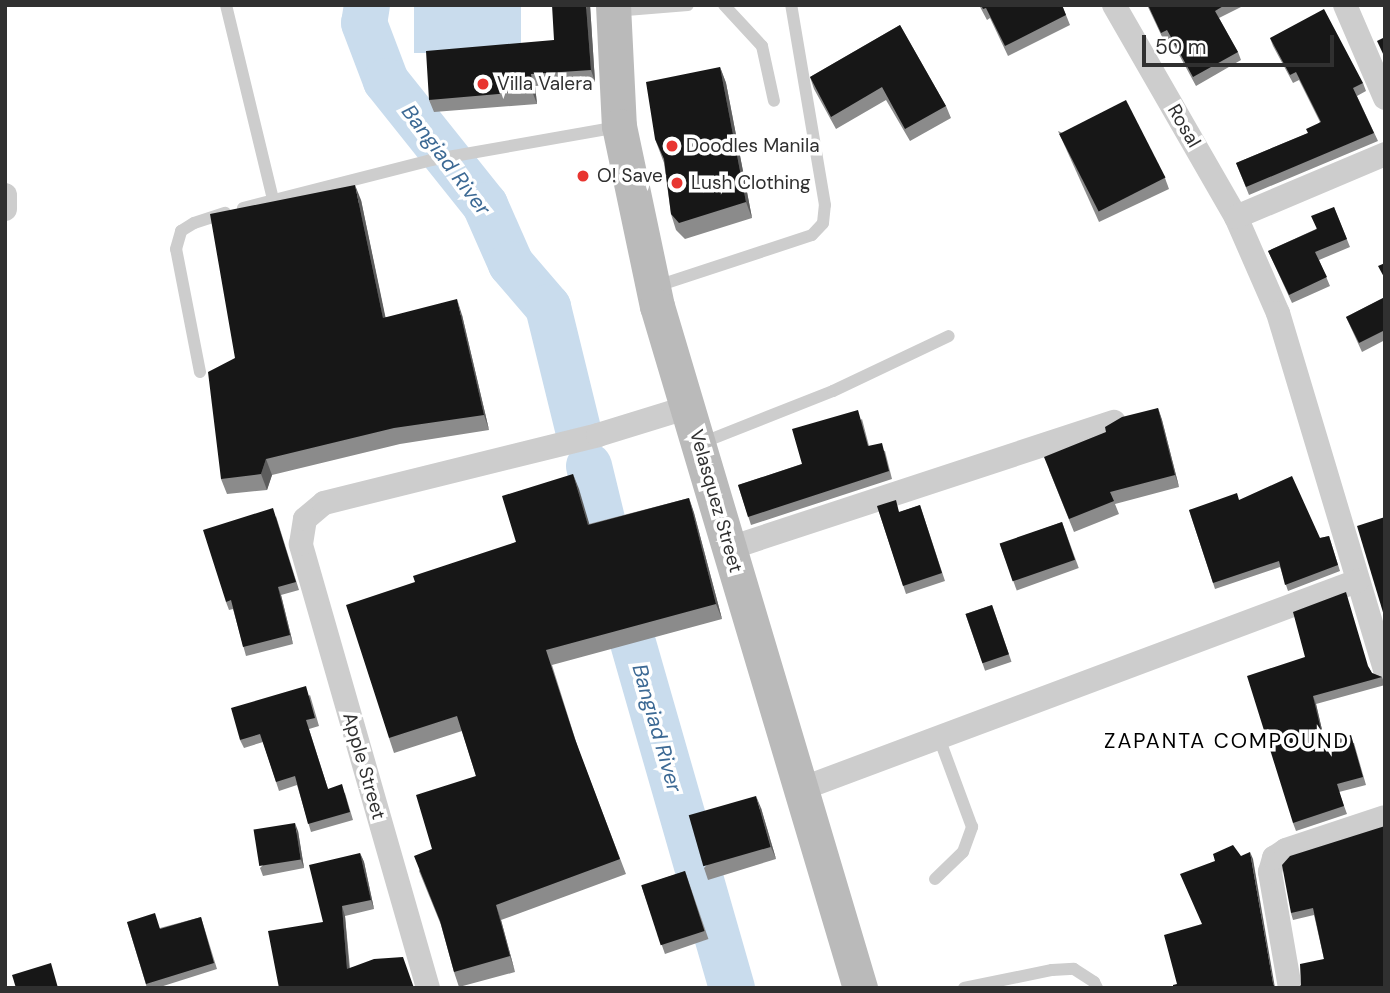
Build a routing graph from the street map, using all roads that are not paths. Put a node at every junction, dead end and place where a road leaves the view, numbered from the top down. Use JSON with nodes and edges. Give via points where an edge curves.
{"nodes":[{"id":1,"x":226,"y":5,"type":"edge"},
{"id":2,"x":688,"y":5,"type":"edge"},
{"id":3,"x":724,"y":5,"type":"edge"},
{"id":4,"x":791,"y":5,"type":"edge"},
{"id":5,"x":1114,"y":5,"type":"edge"},
{"id":6,"x":1345,"y":5,"type":"edge"},
{"id":7,"x":613,"y":8,"type":"edge"},
{"id":8,"x":1385,"y":98,"type":"edge"},
{"id":9,"x":774,"y":101,"type":"dead end"},
{"id":10,"x":620,"y":126,"type":"junction"},
{"id":11,"x":1385,"y":154,"type":"edge"},
{"id":12,"x":5,"y":195,"type":"edge"},
{"id":13,"x":272,"y":200,"type":"junction"},
{"id":14,"x":5,"y":209,"type":"edge"},
{"id":15,"x":1236,"y":217,"type":"junction"},
{"id":16,"x":653,"y":287,"type":"junction"},
{"id":17,"x":949,"y":335,"type":"dead end"},
{"id":18,"x":200,"y":372,"type":"dead end"},
{"id":19,"x":689,"y":407,"type":"junction"},
{"id":20,"x":1114,"y":422,"type":"edge"},
{"id":21,"x":698,"y":445,"type":"junction"},
{"id":22,"x":730,"y":548,"type":"junction"},
{"id":23,"x":1357,"y":581,"type":"junction"},
{"id":24,"x":1385,"y":670,"type":"edge"},
{"id":25,"x":939,"y":738,"type":"junction"},
{"id":26,"x":801,"y":789,"type":"junction"},
{"id":27,"x":1385,"y":817,"type":"edge"},
{"id":28,"x":935,"y":878,"type":"dead end"},
{"id":29,"x":428,"y":988,"type":"edge"},
{"id":30,"x":860,"y":988,"type":"edge"},
{"id":31,"x":964,"y":988,"type":"edge"},
{"id":32,"x":1097,"y":988,"type":"edge"},
{"id":33,"x":1290,"y":988,"type":"edge"}],
"edges":[{"from":1,"to":13,"type":"lane"},
{"from":2,"to":7,"type":"lane"},
{"from":3,"to":9,"type":"lane","via":[[762,46]]},
{"from":4,"to":16,"type":"lane","via":[[825,205],[823,223],[811,235]]},
{"from":5,"to":15,"type":"street","name":"Rosal"},
{"from":6,"to":8,"type":"street"},
{"from":7,"to":10,"type":"main road","name":"Velasquez Street"},
{"from":10,"to":13,"type":"lane","via":[[431,160]]},
{"from":10,"to":16,"type":"main road","name":"Velasquez Street"},
{"from":11,"to":15,"type":"street"},
{"from":12,"to":14,"type":"street"},
{"from":13,"to":18,"type":"lane","via":[[181,230],[176,249]]},
{"from":15,"to":23,"type":"street","name":"Rosal","via":[[1278,313]]},
{"from":16,"to":19,"type":"main road","name":"Velasquez Street"},
{"from":17,"to":21,"type":"lane","via":[[833,391]]},
{"from":19,"to":21,"type":"main road","name":"Velasquez Street"},
{"from":19,"to":29,"type":"street","name":"Apple Street","via":[[598,435],[324,503],[305,519],[301,544]]},
{"from":20,"to":22,"type":"street"},
{"from":21,"to":22,"type":"main road","name":"Velasquez Street"},
{"from":22,"to":26,"type":"main road","name":"Velasquez Street"},
{"from":23,"to":24,"type":"street","name":"Rosal"},
{"from":23,"to":25,"type":"street"},
{"from":25,"to":26,"type":"street"},
{"from":25,"to":28,"type":"lane","via":[[972,827],[963,852]]},
{"from":26,"to":30,"type":"main road","name":"Velasquez Street"},
{"from":27,"to":33,"type":"street","via":[[1286,849],[1274,858],[1270,872]]},
{"from":31,"to":32,"type":"lane","via":[[1074,969]]}]}
